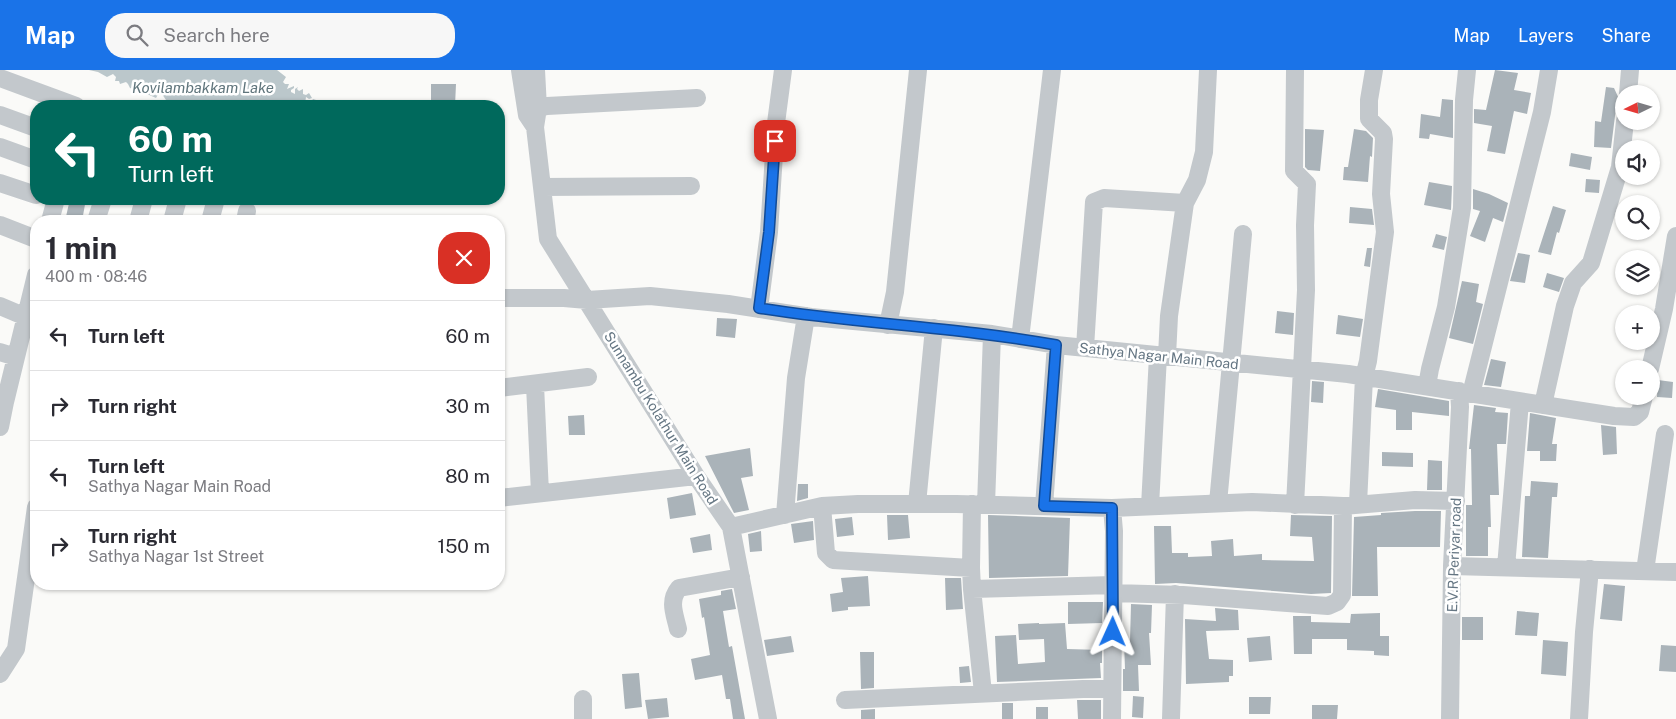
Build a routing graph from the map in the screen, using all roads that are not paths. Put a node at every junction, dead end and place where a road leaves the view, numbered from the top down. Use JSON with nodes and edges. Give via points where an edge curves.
{"nodes":[{"id":1,"x":520,"y":70,"type":"edge"},
{"id":2,"x":536,"y":70,"type":"edge"},
{"id":3,"x":783,"y":70,"type":"edge"},
{"id":4,"x":918,"y":70,"type":"edge"},
{"id":5,"x":1052,"y":70,"type":"edge"},
{"id":6,"x":1208,"y":70,"type":"edge"},
{"id":7,"x":1295,"y":70,"type":"edge"},
{"id":8,"x":1374,"y":70,"type":"edge"},
{"id":9,"x":1468,"y":70,"type":"edge"},
{"id":10,"x":1549,"y":70,"type":"edge"},
{"id":11,"x":1630,"y":70,"type":"edge"},
{"id":12,"x":0,"y":78,"type":"edge"},
{"id":13,"x":1629,"y":85,"type":"edge"},
{"id":14,"x":697,"y":98,"type":"dead end"},
{"id":15,"x":60,"y":100,"type":"edge"},
{"id":16,"x":538,"y":108,"type":"junction"},
{"id":17,"x":0,"y":115,"type":"edge"},
{"id":18,"x":30,"y":126,"type":"edge"},
{"id":19,"x":535,"y":127,"type":"junction"},
{"id":20,"x":1624,"y":130,"type":"edge"},
{"id":21,"x":0,"y":147,"type":"edge"},
{"id":22,"x":30,"y":158,"type":"edge"},
{"id":23,"x":0,"y":182,"type":"edge"},
{"id":24,"x":691,"y":186,"type":"dead end"},
{"id":25,"x":542,"y":187,"type":"junction"},
{"id":26,"x":30,"y":193,"type":"edge"},
{"id":27,"x":1185,"y":203,"type":"junction"},
{"id":28,"x":0,"y":225,"type":"edge"},
{"id":29,"x":1243,"y":234,"type":"dead end"},
{"id":30,"x":30,"y":236,"type":"edge"},
{"id":31,"x":1676,"y":236,"type":"edge"},
{"id":32,"x":505,"y":298,"type":"edge"},
{"id":33,"x":30,"y":300,"type":"edge"},
{"id":34,"x":587,"y":300,"type":"junction"},
{"id":35,"x":0,"y":306,"type":"edge"},
{"id":36,"x":759,"y":308,"type":"junction"},
{"id":37,"x":806,"y":316,"type":"junction"},
{"id":38,"x":26,"y":317,"type":"junction"},
{"id":39,"x":888,"y":325,"type":"junction"},
{"id":40,"x":934,"y":328,"type":"junction"},
{"id":41,"x":992,"y":334,"type":"junction"},
{"id":42,"x":1020,"y":338,"type":"junction"},
{"id":43,"x":1056,"y":345,"type":"junction"},
{"id":44,"x":1084,"y":348,"type":"junction"},
{"id":45,"x":8,"y":354,"type":"edge"},
{"id":46,"x":1163,"y":356,"type":"junction"},
{"id":47,"x":1652,"y":360,"type":"edge"},
{"id":48,"x":1230,"y":364,"type":"junction"},
{"id":49,"x":1300,"y":369,"type":"junction"},
{"id":50,"x":1364,"y":377,"type":"junction"},
{"id":51,"x":588,"y":378,"type":"dead end"},
{"id":52,"x":535,"y":385,"type":"junction"},
{"id":53,"x":1427,"y":386,"type":"junction"},
{"id":54,"x":505,"y":388,"type":"edge"},
{"id":55,"x":1465,"y":393,"type":"junction"},
{"id":56,"x":2,"y":401,"type":"edge"},
{"id":57,"x":1520,"y":402,"type":"junction"},
{"id":58,"x":1543,"y":405,"type":"junction"},
{"id":59,"x":1641,"y":405,"type":"edge"},
{"id":60,"x":0,"y":425,"type":"edge"},
{"id":61,"x":1665,"y":434,"type":"dead end"},
{"id":62,"x":696,"y":476,"type":"junction"},
{"id":63,"x":540,"y":493,"type":"junction"},
{"id":64,"x":505,"y":497,"type":"edge"},
{"id":65,"x":1456,"y":501,"type":"junction"},
{"id":66,"x":917,"y":504,"type":"junction"},
{"id":67,"x":979,"y":504,"type":"junction"},
{"id":68,"x":1218,"y":504,"type":"junction"},
{"id":69,"x":1295,"y":504,"type":"junction"},
{"id":70,"x":1350,"y":505,"type":"junction"},
{"id":71,"x":822,"y":506,"type":"junction"},
{"id":72,"x":1044,"y":506,"type":"junction"},
{"id":73,"x":1150,"y":506,"type":"junction"},
{"id":74,"x":1112,"y":508,"type":"junction"},
{"id":75,"x":785,"y":515,"type":"junction"},
{"id":76,"x":731,"y":527,"type":"junction"},
{"id":77,"x":30,"y":550,"type":"edge"},
{"id":78,"x":1452,"y":566,"type":"junction"},
{"id":79,"x":1506,"y":567,"type":"junction"},
{"id":80,"x":971,"y":568,"type":"junction"},
{"id":81,"x":1590,"y":569,"type":"junction"},
{"id":82,"x":1644,"y":571,"type":"junction"},
{"id":83,"x":1676,"y":572,"type":"edge"},
{"id":84,"x":741,"y":577,"type":"junction"},
{"id":85,"x":972,"y":589,"type":"junction"},
{"id":86,"x":1113,"y":589,"type":"junction"},
{"id":87,"x":1175,"y":594,"type":"junction"},
{"id":88,"x":678,"y":630,"type":"dead end"},
{"id":89,"x":0,"y":674,"type":"edge"},
{"id":90,"x":1112,"y":690,"type":"junction"},
{"id":91,"x":983,"y":694,"type":"junction"},
{"id":92,"x":583,"y":699,"type":"dead end"},
{"id":93,"x":845,"y":700,"type":"dead end"},
{"id":94,"x":583,"y":719,"type":"edge"},
{"id":95,"x":768,"y":719,"type":"edge"},
{"id":96,"x":1112,"y":719,"type":"edge"},
{"id":97,"x":1172,"y":719,"type":"edge"},
{"id":98,"x":1450,"y":719,"type":"edge"},
{"id":99,"x":1579,"y":719,"type":"edge"}],
"edges":[{"from":1,"to":19,"type":"street","name":"Sunnambu Kolathur Main Road","via":[[527,115]]},
{"from":2,"to":16,"type":"street","name":"Sunnambu Kolathur Main Road"},
{"from":3,"to":36,"type":"street"},
{"from":4,"to":39,"type":"street","via":[[895,292]]},
{"from":5,"to":42,"type":"street"},
{"from":6,"to":27,"type":"street","via":[[1204,152],[1198,180]]},
{"from":7,"to":49,"type":"street","via":[[1294,171],[1307,184],[1306,290]]},
{"from":8,"to":50,"type":"street","via":[[1369,119],[1383,133],[1384,139],[1382,194],[1385,232]]},
{"from":9,"to":53,"type":"street","via":[[1464,100],[1462,208],[1446,307]]},
{"from":10,"to":55,"type":"street","name":"E.V.R Periyar road","via":[[1542,112]]},
{"from":11,"to":13,"type":"street"},
{"from":12,"to":15,"type":"street"},
{"from":14,"to":16,"type":"street"},
{"from":16,"to":19,"type":"street","name":"Sunnambu Kolathur Main Road"},
{"from":17,"to":18,"type":"street"},
{"from":19,"to":25,"type":"street","name":"Sunnambu Kolathur Main Road"},
{"from":20,"to":58,"type":"street","via":[[1620,167],[1591,263],[1573,283],[1565,306]]},
{"from":21,"to":22,"type":"street"},
{"from":23,"to":26,"type":"street"},
{"from":24,"to":25,"type":"street"},
{"from":25,"to":34,"type":"street","name":"Sunnambu Kolathur Main Road","via":[[548,239]]},
{"from":27,"to":44,"type":"street","via":[[1104,198],[1094,202]]},
{"from":27,"to":46,"type":"street"},
{"from":28,"to":30,"type":"street"},
{"from":29,"to":48,"type":"street"},
{"from":31,"to":47,"type":"street"},
{"from":32,"to":34,"type":"street","name":"Sathya Nagar Main Road"},
{"from":33,"to":38,"type":"street"},
{"from":34,"to":36,"type":"street","name":"Sathya Nagar Main Road","via":[[650,296]]},
{"from":34,"to":62,"type":"street","name":"Sunnambu Kolathur Main Road"},
{"from":35,"to":38,"type":"street"},
{"from":36,"to":37,"type":"street","name":"Sathya Nagar Main Road"},
{"from":37,"to":39,"type":"street","name":"Sathya Nagar Main Road"},
{"from":37,"to":75,"type":"street","via":[[796,378]]},
{"from":38,"to":45,"type":"street"},
{"from":39,"to":40,"type":"street","name":"Sathya Nagar Main Road"},
{"from":40,"to":41,"type":"street","name":"Sathya Nagar Main Road"},
{"from":40,"to":66,"type":"street"},
{"from":41,"to":42,"type":"street","name":"Sathya Nagar Main Road"},
{"from":41,"to":67,"type":"street"},
{"from":42,"to":43,"type":"street","name":"Sathya Nagar Main Road"},
{"from":43,"to":44,"type":"street","name":"Sathya Nagar Main Road"},
{"from":43,"to":72,"type":"street"},
{"from":44,"to":46,"type":"street","name":"Sathya Nagar Main Road"},
{"from":45,"to":56,"type":"street"},
{"from":46,"to":48,"type":"street","name":"Sathya Nagar Main Road"},
{"from":46,"to":73,"type":"street"},
{"from":48,"to":49,"type":"street","name":"Sathya Nagar Main Road"},
{"from":48,"to":68,"type":"street"},
{"from":49,"to":50,"type":"street","name":"Sathya Nagar Main Road"},
{"from":49,"to":69,"type":"street"},
{"from":50,"to":53,"type":"street","name":"Sathya Nagar Main Road"},
{"from":50,"to":70,"type":"street"},
{"from":51,"to":52,"type":"street"},
{"from":52,"to":54,"type":"street"},
{"from":52,"to":63,"type":"street"},
{"from":53,"to":55,"type":"street","name":"Sathya Nagar Main Road"},
{"from":55,"to":57,"type":"street","name":"Sathya Nagar Main Road"},
{"from":55,"to":65,"type":"street","name":"E.V.R Periyar road"},
{"from":56,"to":60,"type":"street"},
{"from":57,"to":58,"type":"street","name":"Sathya Nagar Main Road"},
{"from":57,"to":79,"type":"street"},
{"from":58,"to":59,"type":"street","name":"Sathya Nagar Main Road","via":[[1634,417]]},
{"from":61,"to":82,"type":"street"},
{"from":62,"to":63,"type":"street"},
{"from":62,"to":76,"type":"street","name":"Sunnambu Kolathur Main Road"},
{"from":63,"to":64,"type":"street"},
{"from":65,"to":70,"type":"street","via":[[1415,500]]},
{"from":65,"to":78,"type":"street","name":"E.V.R Periyar road"},
{"from":66,"to":67,"type":"street"},
{"from":66,"to":71,"type":"street"},
{"from":67,"to":72,"type":"street"},
{"from":67,"to":80,"type":"street"},
{"from":68,"to":69,"type":"street"},
{"from":68,"to":73,"type":"street"},
{"from":69,"to":70,"type":"street"},
{"from":70,"to":87,"type":"street","via":[[1342,595],[1337,602],[1328,606]]},
{"from":71,"to":75,"type":"street"},
{"from":71,"to":80,"type":"street","via":[[826,553],[833,560]]},
{"from":72,"to":74,"type":"street"},
{"from":73,"to":74,"type":"street"},
{"from":74,"to":86,"type":"street"},
{"from":75,"to":76,"type":"street"},
{"from":76,"to":84,"type":"street","name":"Sunnambu Kolathur Main Road"},
{"from":77,"to":89,"type":"street","via":[[16,649]]},
{"from":78,"to":79,"type":"street"},
{"from":78,"to":98,"type":"street","name":"E.V.R Periyar road"},
{"from":79,"to":81,"type":"street"},
{"from":80,"to":85,"type":"street"},
{"from":81,"to":82,"type":"street"},
{"from":81,"to":99,"type":"street"},
{"from":82,"to":83,"type":"street"},
{"from":84,"to":88,"type":"street","via":[[679,588],[672,603]]},
{"from":84,"to":95,"type":"street","name":"Sunnambu Kolathur Main Road"},
{"from":85,"to":86,"type":"street"},
{"from":85,"to":91,"type":"street"},
{"from":86,"to":87,"type":"street"},
{"from":86,"to":90,"type":"street"},
{"from":87,"to":97,"type":"street"},
{"from":90,"to":91,"type":"street"},
{"from":90,"to":96,"type":"street"},
{"from":91,"to":93,"type":"street"},
{"from":92,"to":94,"type":"street"}]}
